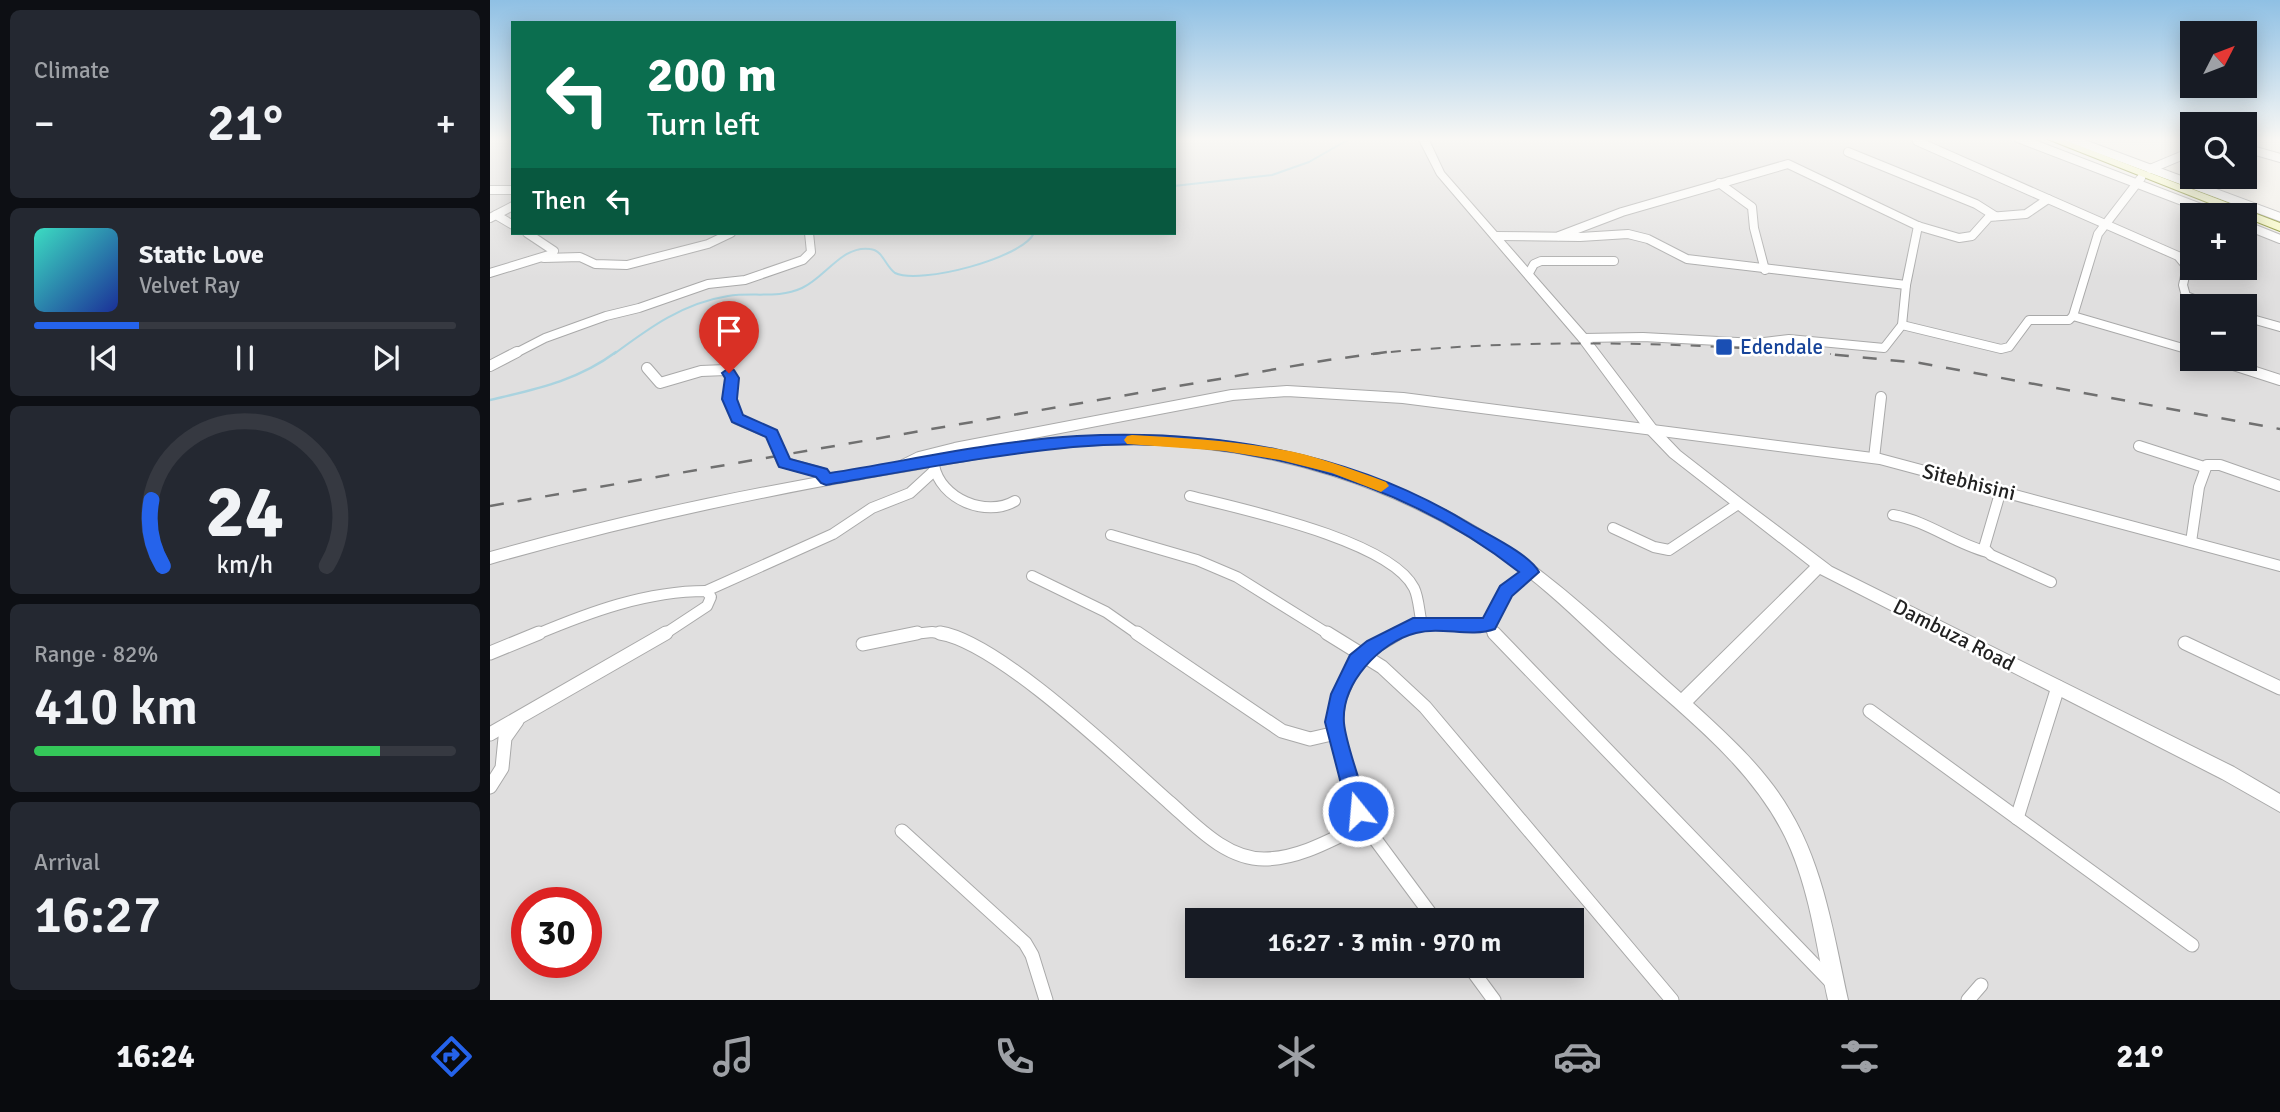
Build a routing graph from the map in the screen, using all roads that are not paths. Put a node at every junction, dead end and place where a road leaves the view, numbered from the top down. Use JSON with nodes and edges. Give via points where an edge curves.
{"nodes":[{"id":1,"x":1450,"y":185,"type":"edge"},
{"id":2,"x":1714,"y":185,"type":"edge"},
{"id":3,"x":1721,"y":185,"type":"edge"},
{"id":4,"x":1833,"y":185,"type":"edge"},
{"id":5,"x":1928,"y":185,"type":"edge"},
{"id":6,"x":2016,"y":185,"type":"edge"},
{"id":7,"x":2137,"y":185,"type":"edge"},
{"id":8,"x":2158,"y":185,"type":"edge"},
{"id":9,"x":2162,"y":185,"type":"edge"},
{"id":10,"x":2168,"y":185,"type":"edge"},
{"id":11,"x":2169,"y":185,"type":"edge"},
{"id":12,"x":490,"y":190,"type":"edge"},
{"id":13,"x":511,"y":190,"type":"edge"},
{"id":14,"x":2048,"y":199,"type":"junction"},
{"id":15,"x":2195,"y":203,"type":"edge"},
{"id":16,"x":2208,"y":203,"type":"edge"},
{"id":17,"x":511,"y":207,"type":"edge"},
{"id":18,"x":1996,"y":216,"type":"junction"},
{"id":19,"x":493,"y":217,"type":"edge"},
{"id":20,"x":2280,"y":217,"type":"edge"},
{"id":21,"x":2257,"y":222,"type":"edge"},
{"id":22,"x":2105,"y":223,"type":"junction"},
{"id":23,"x":511,"y":224,"type":"edge"},
{"id":24,"x":1918,"y":226,"type":"junction"},
{"id":25,"x":2280,"y":229,"type":"edge"},
{"id":26,"x":2257,"y":230,"type":"edge"},
{"id":27,"x":530,"y":235,"type":"edge"},
{"id":28,"x":727,"y":235,"type":"edge"},
{"id":29,"x":808,"y":235,"type":"edge"},
{"id":30,"x":1495,"y":236,"type":"junction"},
{"id":31,"x":1559,"y":236,"type":"junction"},
{"id":32,"x":2280,"y":239,"type":"edge"},
{"id":33,"x":544,"y":258,"type":"junction"},
{"id":34,"x":1614,"y":261,"type":"dead end"},
{"id":35,"x":1766,"y":270,"type":"junction"},
{"id":36,"x":490,"y":273,"type":"edge"},
{"id":37,"x":1529,"y":273,"type":"junction"},
{"id":38,"x":1906,"y":285,"type":"junction"},
{"id":39,"x":2185,"y":294,"type":"edge"},
{"id":40,"x":2073,"y":316,"type":"junction"},
{"id":41,"x":2257,"y":320,"type":"edge"},
{"id":42,"x":1902,"y":325,"type":"junction"},
{"id":43,"x":2280,"y":327,"type":"edge"},
{"id":44,"x":1583,"y":338,"type":"junction"},
{"id":45,"x":2180,"y":348,"type":"edge"},
{"id":46,"x":490,"y":366,"type":"edge"},
{"id":47,"x":647,"y":368,"type":"dead end"},
{"id":48,"x":2252,"y":371,"type":"edge"},
{"id":49,"x":2280,"y":380,"type":"edge"},
{"id":50,"x":1881,"y":397,"type":"dead end"},
{"id":51,"x":1652,"y":430,"type":"junction"},
{"id":52,"x":2139,"y":446,"type":"dead end"},
{"id":53,"x":1874,"y":458,"type":"junction"},
{"id":54,"x":934,"y":466,"type":"junction"},
{"id":55,"x":2204,"y":467,"type":"junction"},
{"id":56,"x":895,"y":469,"type":"junction"},
{"id":57,"x":826,"y":479,"type":"junction"},
{"id":58,"x":2280,"y":486,"type":"edge"},
{"id":59,"x":2001,"y":490,"type":"junction"},
{"id":60,"x":1190,"y":496,"type":"dead end"},
{"id":61,"x":1015,"y":501,"type":"dead end"},
{"id":62,"x":1738,"y":504,"type":"junction"},
{"id":63,"x":1893,"y":514,"type":"dead end"},
{"id":64,"x":1613,"y":528,"type":"dead end"},
{"id":65,"x":1111,"y":535,"type":"dead end"},
{"id":66,"x":2191,"y":542,"type":"junction"},
{"id":67,"x":1987,"y":552,"type":"junction"},
{"id":68,"x":490,"y":558,"type":"edge"},
{"id":69,"x":1819,"y":566,"type":"junction"},
{"id":70,"x":2280,"y":566,"type":"edge"},
{"id":71,"x":1531,"y":572,"type":"junction"},
{"id":72,"x":1032,"y":576,"type":"dead end"},
{"id":73,"x":2051,"y":582,"type":"dead end"},
{"id":74,"x":706,"y":591,"type":"junction"},
{"id":75,"x":1422,"y":624,"type":"junction"},
{"id":76,"x":1487,"y":625,"type":"junction"},
{"id":77,"x":2185,"y":643,"type":"dead end"},
{"id":78,"x":863,"y":644,"type":"dead end"},
{"id":79,"x":490,"y":653,"type":"edge"},
{"id":80,"x":1362,"y":655,"type":"junction"},
{"id":81,"x":2058,"y":687,"type":"junction"},
{"id":82,"x":2280,"y":688,"type":"edge"},
{"id":83,"x":1681,"y":704,"type":"junction"},
{"id":84,"x":1870,"y":711,"type":"dead end"},
{"id":85,"x":521,"y":716,"type":"junction"},
{"id":86,"x":1336,"y":733,"type":"junction"},
{"id":87,"x":490,"y":734,"type":"edge"},
{"id":88,"x":490,"y":787,"type":"edge"},
{"id":89,"x":2280,"y":804,"type":"edge"},
{"id":90,"x":2017,"y":818,"type":"junction"},
{"id":91,"x":1364,"y":824,"type":"junction"},
{"id":92,"x":902,"y":831,"type":"dead end"},
{"id":93,"x":1426,"y":908,"type":"edge"},
{"id":94,"x":2192,"y":945,"type":"dead end"},
{"id":95,"x":1478,"y":978,"type":"edge"},
{"id":96,"x":1981,"y":985,"type":"dead end"},
{"id":97,"x":1837,"y":993,"type":"edge"},
{"id":98,"x":1046,"y":1000,"type":"edge"},
{"id":99,"x":1494,"y":1000,"type":"edge"},
{"id":100,"x":1672,"y":1000,"type":"edge"},
{"id":101,"x":1968,"y":1000,"type":"edge"}],
"edges":[{"from":1,"to":30,"type":"street","name":"Dambuza Road"},
{"from":2,"to":31,"type":"street"},
{"from":3,"to":35,"type":"street","via":[[1752,207]]},
{"from":4,"to":24,"type":"street"},
{"from":5,"to":18,"type":"street"},
{"from":6,"to":14,"type":"street"},
{"from":7,"to":22,"type":"street"},
{"from":8,"to":15,"type":"street"},
{"from":9,"to":16,"type":"main road"},
{"from":10,"to":25,"type":"main road"},
{"from":11,"to":20,"type":"street"},
{"from":12,"to":13,"type":"street"},
{"from":14,"to":18,"type":"street","via":[[2026,214]]},
{"from":14,"to":22,"type":"street"},
{"from":17,"to":19,"type":"street"},
{"from":18,"to":24,"type":"street","via":[[1984,220],[1964,239]]},
{"from":19,"to":23,"type":"street"},
{"from":21,"to":25,"type":"main road"},
{"from":22,"to":39,"type":"street","via":[[2181,259],[2187,267]]},
{"from":22,"to":40,"type":"street","via":[[2094,242]]},
{"from":24,"to":38,"type":"street"},
{"from":26,"to":32,"type":"street"},
{"from":27,"to":33,"type":"street","via":[[553,250]]},
{"from":28,"to":33,"type":"street","via":[[627,265],[595,264],[577,257]]},
{"from":29,"to":46,"type":"street","via":[[811,253],[803,260],[607,316],[545,338]]},
{"from":30,"to":31,"type":"street"},
{"from":30,"to":37,"type":"street","name":"Dambuza Road"},
{"from":31,"to":35,"type":"street","via":[[1636,235],[1683,258]]},
{"from":33,"to":36,"type":"street"},
{"from":34,"to":37,"type":"street","via":[[1541,261]]},
{"from":35,"to":38,"type":"street"},
{"from":37,"to":44,"type":"street","name":"Dambuza Road"},
{"from":38,"to":42,"type":"street"},
{"from":40,"to":42,"type":"street","via":[[2029,320],[2009,347],[2001,349]]},
{"from":40,"to":45,"type":"street"},
{"from":41,"to":43,"type":"street"},
{"from":42,"to":44,"type":"street","via":[[1881,349],[1795,339],[1756,343]]},
{"from":44,"to":51,"type":"street","name":"Dambuza Road"},
{"from":47,"to":57,"type":"street","via":[[660,383],[701,371],[726,370],[732,378],[729,399],[737,419],[772,434],[784,463],[822,473]]},
{"from":48,"to":49,"type":"street"},
{"from":50,"to":53,"type":"street"},
{"from":51,"to":53,"type":"street","name":"Sitebhisini"},
{"from":51,"to":56,"type":"street","name":"Sitebhisini","via":[[1403,398],[1287,391],[1232,395],[955,448]]},
{"from":51,"to":62,"type":"street","name":"Dambuza Road"},
{"from":52,"to":55,"type":"street"},
{"from":53,"to":59,"type":"street","name":"Sitebhisini"},
{"from":54,"to":56,"type":"street"},
{"from":54,"to":61,"type":"street","via":[[947,488],[974,504],[996,509]]},
{"from":54,"to":71,"type":"street","via":[[1043,445],[1117,440],[1187,442],[1280,454],[1346,473],[1433,509]]},
{"from":54,"to":74,"type":"street","via":[[910,493],[872,508],[833,534]]},
{"from":55,"to":58,"type":"street","via":[[2220,465]]},
{"from":55,"to":66,"type":"street"},
{"from":56,"to":57,"type":"street"},
{"from":57,"to":68,"type":"street","via":[[583,531]]},
{"from":59,"to":66,"type":"street","name":"Sitebhisini"},
{"from":59,"to":67,"type":"street","via":[[1983,544]]},
{"from":60,"to":75,"type":"street","via":[[1306,526],[1387,560],[1414,588]]},
{"from":62,"to":64,"type":"street","via":[[1670,550]]},
{"from":62,"to":69,"type":"street","name":"Dambuza Road"},
{"from":63,"to":67,"type":"street"},
{"from":65,"to":80,"type":"street","via":[[1219,568]]},
{"from":66,"to":70,"type":"street","name":"Sitebhisini"},
{"from":67,"to":73,"type":"street"},
{"from":69,"to":81,"type":"street","name":"Dambuza Road"},
{"from":69,"to":83,"type":"street"},
{"from":71,"to":76,"type":"street","via":[[1506,591]]},
{"from":71,"to":83,"type":"street"},
{"from":72,"to":86,"type":"street","via":[[1106,612],[1282,731],[1310,738]]},
{"from":74,"to":79,"type":"street","via":[[666,594],[603,610]]},
{"from":74,"to":85,"type":"street","via":[[711,601],[697,615]]},
{"from":75,"to":76,"type":"street"},
{"from":75,"to":80,"type":"street","via":[[1404,628]]},
{"from":76,"to":97,"type":"street"},
{"from":77,"to":82,"type":"street"},
{"from":78,"to":91,"type":"street","via":[[934,632],[980,649],[1037,688],[1213,840],[1246,857],[1294,854]]},
{"from":80,"to":86,"type":"street","via":[[1340,694]]},
{"from":80,"to":100,"type":"street","via":[[1418,698]]},
{"from":81,"to":89,"type":"street","name":"Dambuza Road"},
{"from":81,"to":90,"type":"street"},
{"from":83,"to":97,"type":"street","via":[[1743,765],[1790,827],[1810,877]]},
{"from":84,"to":90,"type":"street"},
{"from":85,"to":87,"type":"street"},
{"from":85,"to":88,"type":"street","via":[[506,738],[502,768]]},
{"from":86,"to":91,"type":"street"},
{"from":90,"to":94,"type":"street"},
{"from":91,"to":93,"type":"street"},
{"from":92,"to":98,"type":"street","via":[[1025,943]]},
{"from":95,"to":99,"type":"street"},
{"from":96,"to":101,"type":"street"}]}
